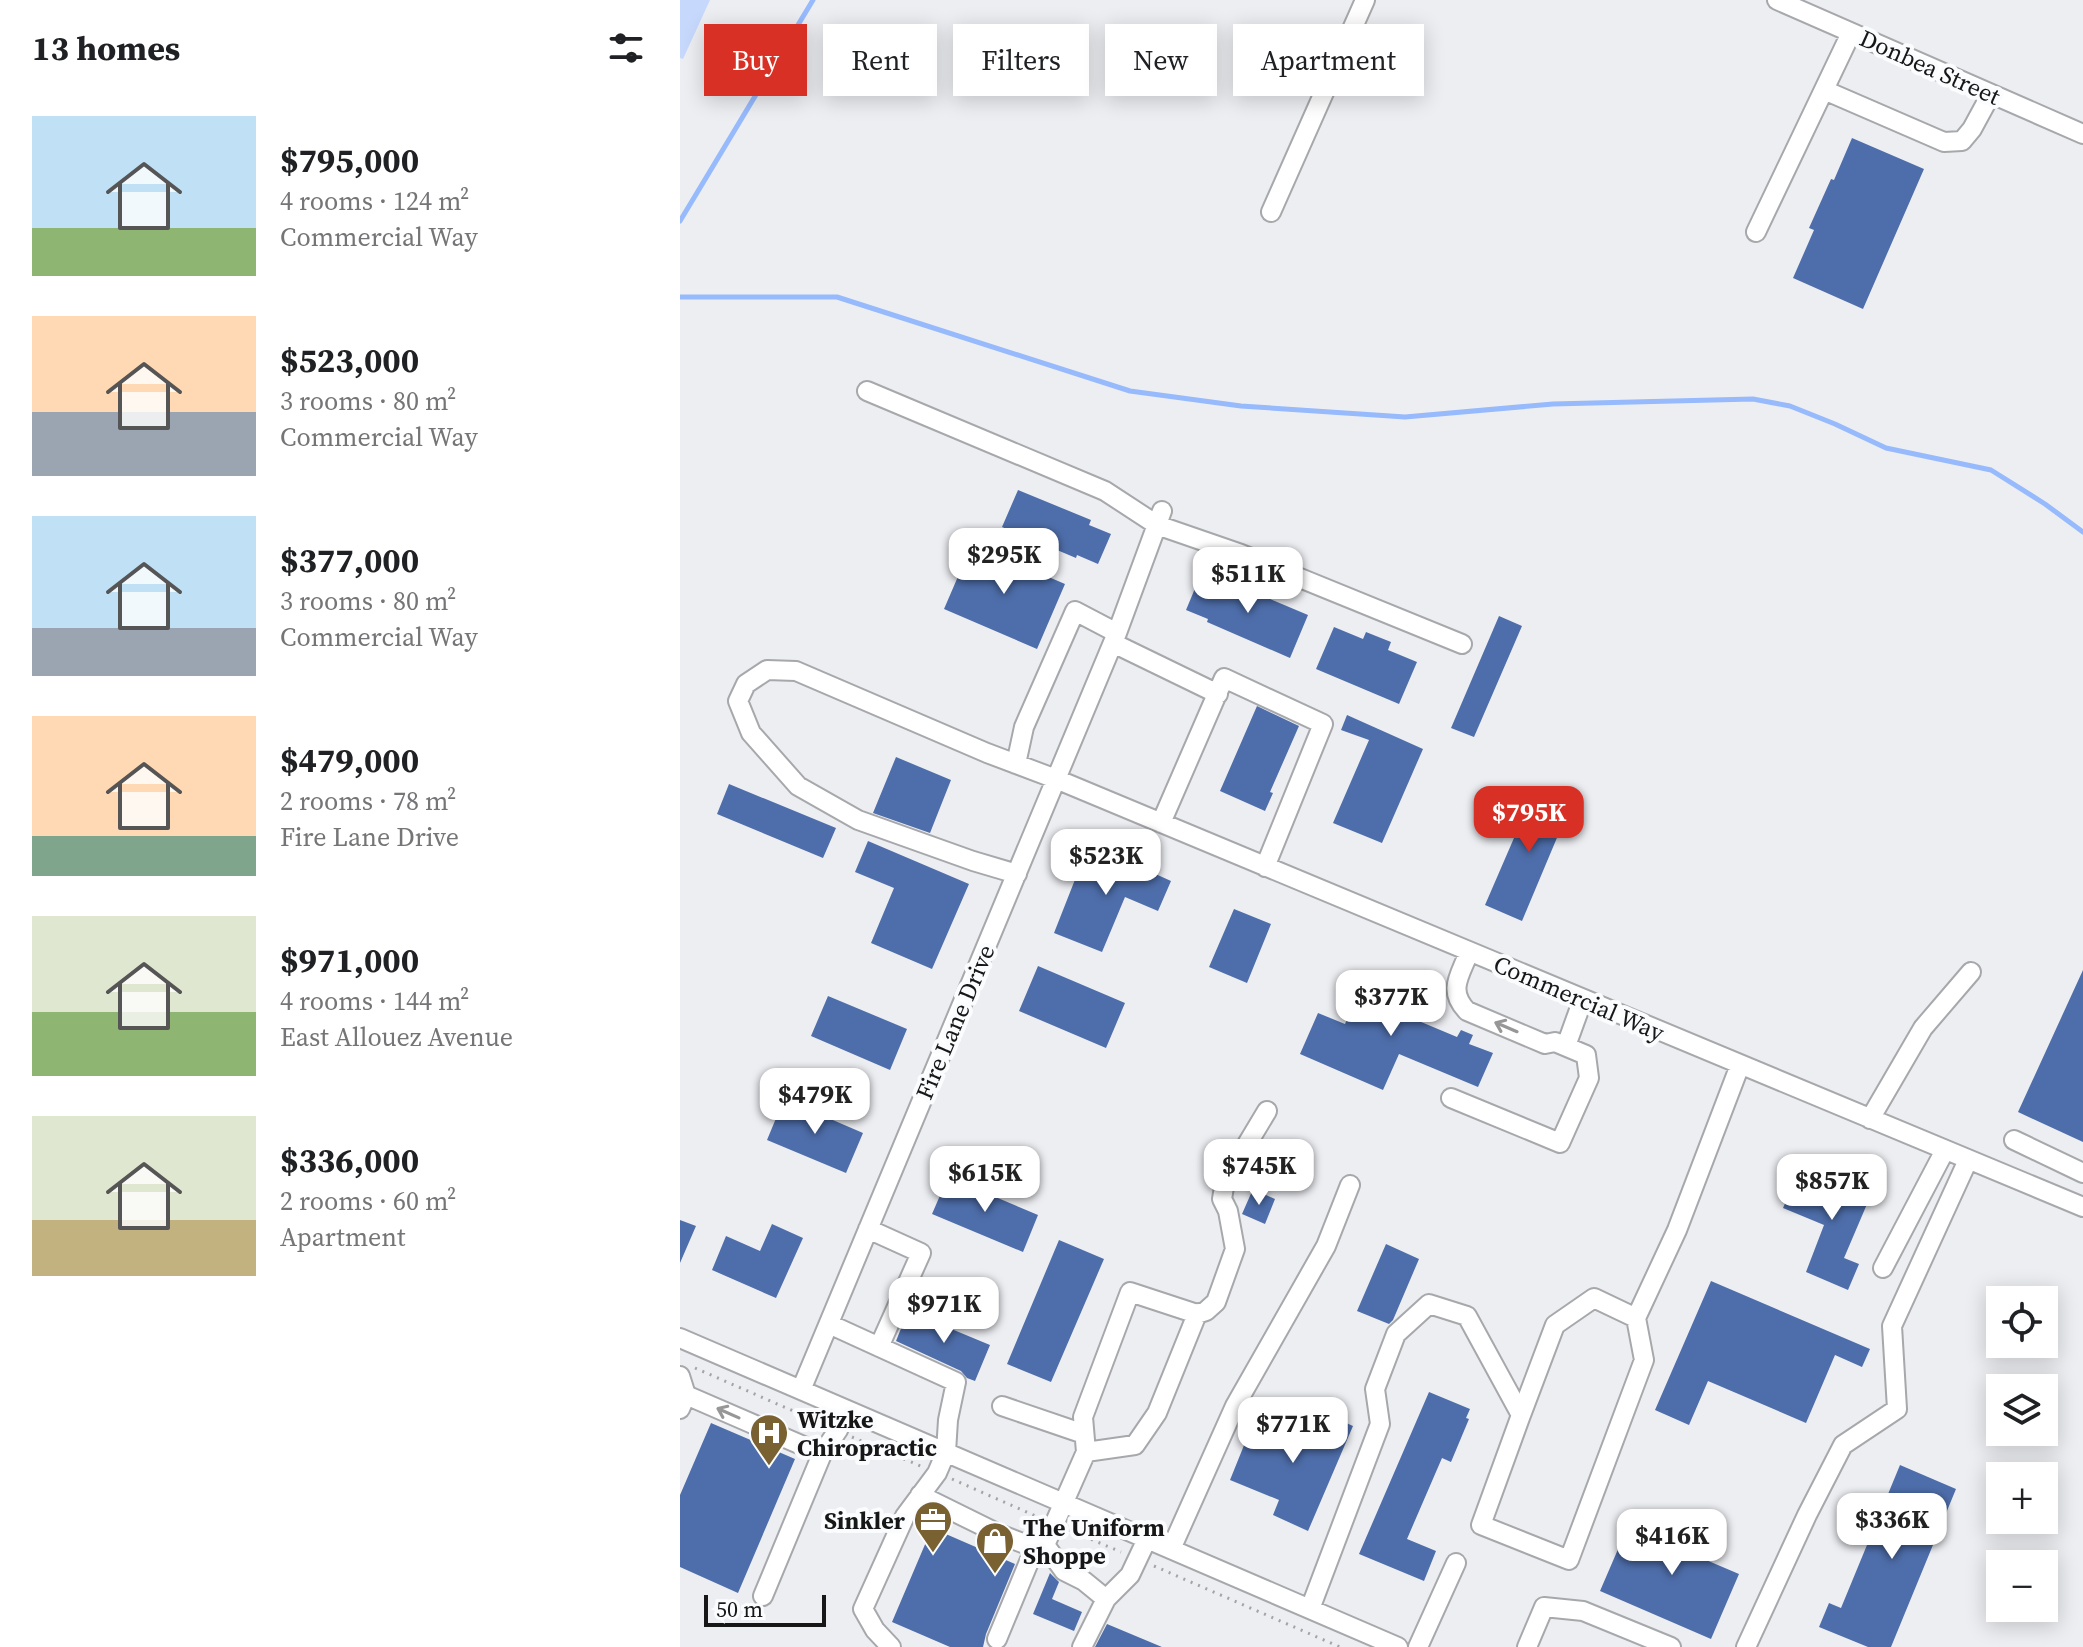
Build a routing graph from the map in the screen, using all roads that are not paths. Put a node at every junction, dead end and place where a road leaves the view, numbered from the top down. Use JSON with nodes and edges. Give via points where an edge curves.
{"nodes":[{"id":1,"x":1365,"y":0,"type":"edge"},
{"id":2,"x":1777,"y":0,"type":"edge"},
{"id":3,"x":1851,"y":33,"type":"junction"},
{"id":4,"x":1824,"y":90,"type":"junction"},
{"id":5,"x":1991,"y":94,"type":"junction"},
{"id":6,"x":2083,"y":134,"type":"edge"},
{"id":7,"x":1271,"y":212,"type":"dead end"},
{"id":8,"x":1756,"y":232,"type":"dead end"},
{"id":9,"x":867,"y":391,"type":"dead end"},
{"id":10,"x":1159,"y":518,"type":"junction"},
{"id":11,"x":1113,"y":643,"type":"junction"},
{"id":12,"x":1462,"y":644,"type":"dead end"},
{"id":13,"x":1218,"y":694,"type":"junction"},
{"id":14,"x":1016,"y":764,"type":"junction"},
{"id":15,"x":1056,"y":779,"type":"junction"},
{"id":16,"x":1161,"y":823,"type":"junction"},
{"id":17,"x":1265,"y":867,"type":"junction"},
{"id":18,"x":1017,"y":874,"type":"junction"},
{"id":19,"x":1469,"y":952,"type":"junction"},
{"id":20,"x":1971,"y":972,"type":"dead end"},
{"id":21,"x":1583,"y":999,"type":"junction"},
{"id":22,"x":1566,"y":1046,"type":"junction"},
{"id":23,"x":1740,"y":1065,"type":"junction"},
{"id":24,"x":1451,"y":1098,"type":"dead end"},
{"id":25,"x":1267,"y":1111,"type":"dead end"},
{"id":26,"x":1870,"y":1119,"type":"junction"},
{"id":27,"x":2014,"y":1140,"type":"dead end"},
{"id":28,"x":1945,"y":1150,"type":"junction"},
{"id":29,"x":1968,"y":1160,"type":"junction"},
{"id":30,"x":2083,"y":1173,"type":"edge"},
{"id":31,"x":1350,"y":1185,"type":"dead end"},
{"id":32,"x":2083,"y":1207,"type":"edge"},
{"id":33,"x":868,"y":1229,"type":"junction"},
{"id":34,"x":1883,"y":1268,"type":"dead end"},
{"id":35,"x":1197,"y":1314,"type":"junction"},
{"id":36,"x":1636,"y":1318,"type":"junction"},
{"id":37,"x":829,"y":1324,"type":"junction"},
{"id":38,"x":682,"y":1343,"type":"edge"},
{"id":39,"x":879,"y":1347,"type":"junction"},
{"id":40,"x":687,"y":1372,"type":"edge"},
{"id":41,"x":801,"y":1390,"type":"junction"},
{"id":42,"x":683,"y":1402,"type":"edge"},
{"id":43,"x":1002,"y":1406,"type":"dead end"},
{"id":44,"x":847,"y":1410,"type":"junction"},
{"id":45,"x":1521,"y":1415,"type":"junction"},
{"id":46,"x":1085,"y":1443,"type":"junction"},
{"id":47,"x":946,"y":1452,"type":"junction"},
{"id":48,"x":822,"y":1454,"type":"junction"},
{"id":49,"x":920,"y":1495,"type":"junction"},
{"id":50,"x":1064,"y":1503,"type":"junction"},
{"id":51,"x":1147,"y":1539,"type":"junction"},
{"id":52,"x":1041,"y":1545,"type":"junction"},
{"id":53,"x":1171,"y":1549,"type":"junction"},
{"id":54,"x":1456,"y":1563,"type":"dead end"},
{"id":55,"x":763,"y":1596,"type":"dead end"},
{"id":56,"x":1106,"y":1599,"type":"junction"},
{"id":57,"x":1310,"y":1609,"type":"junction"},
{"id":58,"x":1001,"y":1644,"type":"edge"},
{"id":59,"x":891,"y":1647,"type":"edge"},
{"id":60,"x":1082,"y":1647,"type":"edge"},
{"id":61,"x":1398,"y":1647,"type":"edge"},
{"id":62,"x":1418,"y":1647,"type":"edge"},
{"id":63,"x":1527,"y":1647,"type":"edge"},
{"id":64,"x":1671,"y":1647,"type":"edge"},
{"id":65,"x":1746,"y":1647,"type":"edge"}],
"edges":[{"from":1,"to":7,"type":"street"},
{"from":2,"to":3,"type":"street","name":"Donbea Street"},
{"from":3,"to":4,"type":"street"},
{"from":3,"to":5,"type":"street","name":"Donbea Street"},
{"from":4,"to":5,"type":"street","via":[[1944,142],[1962,141]]},
{"from":4,"to":8,"type":"street"},
{"from":5,"to":6,"type":"street","name":"Donbea Street"},
{"from":9,"to":10,"type":"street"},
{"from":10,"to":11,"type":"street","name":"Fire Lane Drive"},
{"from":10,"to":12,"type":"street"},
{"from":11,"to":13,"type":"street"},
{"from":11,"to":14,"type":"street","via":[[1075,611],[1024,727]]},
{"from":11,"to":15,"type":"street","name":"Fire Lane Drive"},
{"from":13,"to":16,"type":"street"},
{"from":13,"to":17,"type":"street","via":[[1224,678],[1323,724]]},
{"from":14,"to":15,"type":"street","name":"Commercial Way"},
{"from":14,"to":18,"type":"street","name":"Commercial Way","via":[[796,671],[767,670],[746,684],[738,701],[751,733],[798,786],[858,820]]},
{"from":15,"to":16,"type":"street","name":"Commercial Way"},
{"from":15,"to":18,"type":"street","name":"Fire Lane Drive"},
{"from":16,"to":17,"type":"street","name":"Commercial Way"},
{"from":17,"to":19,"type":"street","name":"Commercial Way"},
{"from":18,"to":33,"type":"street","name":"Fire Lane Drive"},
{"from":19,"to":21,"type":"street","name":"Commercial Way"},
{"from":22,"to":19,"type":"street","one_way":true,"via":[[1545,1044],[1467,1011],[1455,991]]},
{"from":20,"to":26,"type":"street","via":[[1923,1028]]},
{"from":21,"to":22,"type":"street"},
{"from":21,"to":23,"type":"street","name":"Commercial Way"},
{"from":22,"to":24,"type":"street","via":[[1586,1055],[1589,1078],[1560,1143]]},
{"from":23,"to":26,"type":"street","name":"Commercial Way"},
{"from":23,"to":36,"type":"street","via":[[1677,1230]]},
{"from":25,"to":35,"type":"street","via":[[1225,1181],[1222,1199],[1235,1249],[1216,1302]]},
{"from":26,"to":28,"type":"street","name":"Commercial Way"},
{"from":27,"to":30,"type":"street"},
{"from":28,"to":29,"type":"street","name":"Commercial Way"},
{"from":28,"to":34,"type":"street"},
{"from":29,"to":32,"type":"street","name":"Commercial Way"},
{"from":29,"to":65,"type":"street","via":[[1892,1326],[1897,1409],[1843,1445]]},
{"from":31,"to":53,"type":"street","via":[[1326,1246],[1235,1406]]},
{"from":33,"to":37,"type":"street","name":"Fire Lane Drive"},
{"from":33,"to":39,"type":"street","via":[[921,1253]]},
{"from":35,"to":46,"type":"street","via":[[1157,1413],[1135,1445]]},
{"from":35,"to":46,"type":"street","via":[[1130,1292],[1083,1417]]},
{"from":36,"to":45,"type":"street","via":[[1594,1298],[1555,1325]]},
{"from":36,"to":45,"type":"street","via":[[1644,1360],[1569,1560],[1481,1525]]},
{"from":37,"to":39,"type":"street"},
{"from":37,"to":41,"type":"street","name":"Fire Lane Drive"},
{"from":38,"to":41,"type":"street"},
{"from":39,"to":47,"type":"street","via":[[956,1382]]},
{"from":40,"to":42,"type":"street"},
{"from":41,"to":44,"type":"street"},
{"from":48,"to":42,"type":"street","one_way":true},
{"from":43,"to":46,"type":"street"},
{"from":44,"to":47,"type":"street"},
{"from":44,"to":48,"type":"street"},
{"from":45,"to":57,"type":"street","via":[[1467,1316],[1429,1304],[1396,1334],[1375,1389],[1380,1424]]},
{"from":46,"to":50,"type":"street"},
{"from":47,"to":49,"type":"street"},
{"from":47,"to":50,"type":"street"},
{"from":48,"to":55,"type":"street"},
{"from":49,"to":52,"type":"street","via":[[999,1534]]},
{"from":49,"to":59,"type":"street","via":[[905,1516],[863,1609]]},
{"from":50,"to":51,"type":"street"},
{"from":50,"to":52,"type":"street"},
{"from":51,"to":53,"type":"street"},
{"from":51,"to":56,"type":"street","via":[[1130,1575]]},
{"from":52,"to":56,"type":"street","via":[[1064,1571]]},
{"from":52,"to":58,"type":"street"},
{"from":53,"to":57,"type":"street"},
{"from":54,"to":62,"type":"street"},
{"from":56,"to":60,"type":"street"},
{"from":57,"to":61,"type":"street"},
{"from":63,"to":64,"type":"street","via":[[1544,1607],[1583,1611]]}]}
